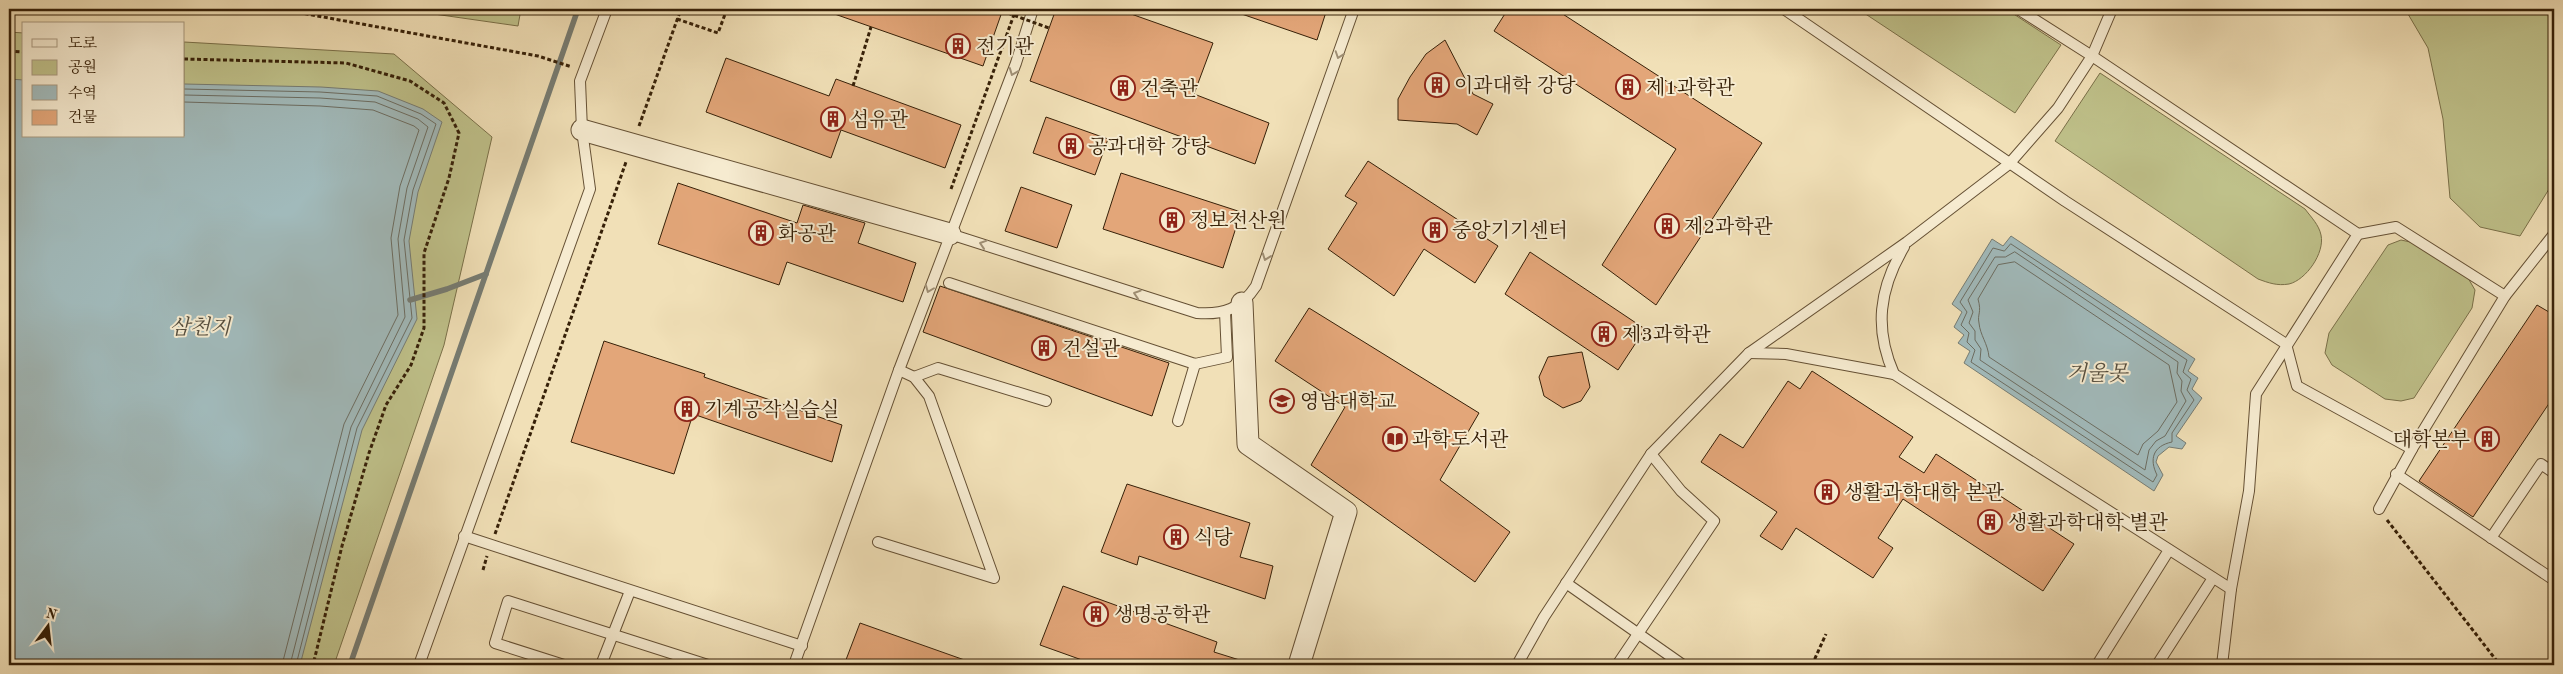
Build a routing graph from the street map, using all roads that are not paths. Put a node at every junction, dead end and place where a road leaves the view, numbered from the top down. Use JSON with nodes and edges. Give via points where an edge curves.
{"nodes":[{"id":1,"x":607,"y":9,"type":"edge"},
{"id":2,"x":1034,"y":9,"type":"edge"},
{"id":3,"x":1354,"y":9,"type":"edge"},
{"id":4,"x":1784,"y":9,"type":"edge"},
{"id":5,"x":2018,"y":9,"type":"edge"},
{"id":6,"x":2112,"y":9,"type":"edge"},
{"id":7,"x":2092,"y":56,"type":"junction"},
{"id":8,"x":582,"y":130,"type":"junction"},
{"id":9,"x":2009,"y":164,"type":"junction"},
{"id":10,"x":950,"y":234,"type":"junction"},
{"id":11,"x":2358,"y":234,"type":"junction"},
{"id":12,"x":2554,"y":234,"type":"edge"},
{"id":13,"x":1907,"y":242,"type":"junction"},
{"id":14,"x":949,"y":283,"type":"dead end"},
{"id":15,"x":2506,"y":296,"type":"junction"},
{"id":16,"x":1233,"y":308,"type":"junction"},
{"id":17,"x":2286,"y":344,"type":"junction"},
{"id":18,"x":1749,"y":353,"type":"junction"},
{"id":19,"x":1195,"y":364,"type":"junction"},
{"id":20,"x":899,"y":370,"type":"junction"},
{"id":21,"x":1894,"y":374,"type":"junction"},
{"id":22,"x":914,"y":377,"type":"junction"},
{"id":23,"x":1046,"y":401,"type":"dead end"},
{"id":24,"x":1178,"y":421,"type":"dead end"},
{"id":25,"x":2412,"y":449,"type":"junction"},
{"id":26,"x":1650,"y":454,"type":"junction"},
{"id":27,"x":2554,"y":473,"type":"edge"},
{"id":28,"x":2396,"y":474,"type":"junction"},
{"id":29,"x":2378,"y":509,"type":"road end"},
{"id":30,"x":464,"y":536,"type":"junction"},
{"id":31,"x":2491,"y":538,"type":"junction"},
{"id":32,"x":878,"y":542,"type":"dead end"},
{"id":33,"x":2169,"y":550,"type":"junction"},
{"id":34,"x":2213,"y":578,"type":"junction"},
{"id":35,"x":2554,"y":580,"type":"edge"},
{"id":36,"x":1566,"y":583,"type":"junction"},
{"id":37,"x":2231,"y":589,"type":"junction"},
{"id":38,"x":630,"y":590,"type":"junction"},
{"id":39,"x":613,"y":633,"type":"junction"},
{"id":40,"x":1637,"y":634,"type":"junction"},
{"id":41,"x":802,"y":646,"type":"junction"},
{"id":42,"x":419,"y":665,"type":"edge"},
{"id":43,"x":564,"y":665,"type":"edge"},
{"id":44,"x":601,"y":665,"type":"edge"},
{"id":45,"x":708,"y":665,"type":"edge"},
{"id":46,"x":794,"y":665,"type":"edge"},
{"id":47,"x":1299,"y":665,"type":"edge"},
{"id":48,"x":1517,"y":665,"type":"edge"},
{"id":49,"x":1617,"y":665,"type":"edge"},
{"id":50,"x":1683,"y":665,"type":"edge"},
{"id":51,"x":2097,"y":665,"type":"edge"},
{"id":52,"x":2157,"y":665,"type":"edge"},
{"id":53,"x":2222,"y":665,"type":"edge"}],
"edges":[{"from":1,"to":8,"type":"lane","via":[[580,81]]},
{"from":2,"to":10,"type":"lane","one_way":true},
{"from":3,"to":16,"type":"lane","one_way":true,"via":[[1256,286]]},
{"from":4,"to":9,"type":"lane"},
{"from":5,"to":7,"type":"lane"},
{"from":6,"to":7,"type":"lane"},
{"from":7,"to":9,"type":"lane","via":[[2058,108]]},
{"from":7,"to":11,"type":"lane"},
{"from":8,"to":10,"type":"street"},
{"from":8,"to":30,"type":"lane","via":[[590,189]]},
{"from":9,"to":13,"type":"lane"},
{"from":9,"to":17,"type":"lane"},
{"from":16,"to":10,"type":"lane","one_way":true,"via":[[1197,313]]},
{"from":10,"to":20,"type":"lane","one_way":true},
{"from":11,"to":15,"type":"lane","via":[[2396,227]]},
{"from":11,"to":17,"type":"lane"},
{"from":12,"to":15,"type":"lane"},
{"from":13,"to":18,"type":"lane"},
{"from":13,"to":21,"type":"lane","via":[[1891,268],[1882,304],[1885,355]]},
{"from":14,"to":19,"type":"lane"},
{"from":15,"to":25,"type":"lane"},
{"from":16,"to":19,"type":"lane","via":[[1227,357]]},
{"from":16,"to":47,"type":"street","via":[[1248,444],[1346,512]]},
{"from":17,"to":25,"type":"lane","via":[[2296,386]]},
{"from":17,"to":37,"type":"lane","via":[[2256,394],[2249,491]]},
{"from":18,"to":21,"type":"lane","via":[[1786,354]]},
{"from":18,"to":26,"type":"lane"},
{"from":19,"to":24,"type":"lane"},
{"from":20,"to":22,"type":"lane"},
{"from":20,"to":41,"type":"lane"},
{"from":21,"to":33,"type":"lane"},
{"from":22,"to":23,"type":"lane","via":[[938,368]]},
{"from":22,"to":32,"type":"lane","via":[[929,396],[994,578]]},
{"from":25,"to":28,"type":"lane"},
{"from":26,"to":36,"type":"lane"},
{"from":26,"to":40,"type":"lane","via":[[1714,521]]},
{"from":27,"to":31,"type":"lane","via":[[2541,464]]},
{"from":28,"to":29,"type":"lane"},
{"from":28,"to":31,"type":"lane"},
{"from":30,"to":38,"type":"lane"},
{"from":30,"to":42,"type":"lane"},
{"from":31,"to":35,"type":"lane"},
{"from":33,"to":34,"type":"lane"},
{"from":33,"to":51,"type":"lane"},
{"from":34,"to":37,"type":"lane"},
{"from":34,"to":52,"type":"lane"},
{"from":36,"to":40,"type":"lane"},
{"from":36,"to":48,"type":"lane"},
{"from":37,"to":53,"type":"lane"},
{"from":38,"to":39,"type":"lane"},
{"from":38,"to":41,"type":"lane"},
{"from":39,"to":43,"type":"lane","via":[[508,601],[494,643]]},
{"from":39,"to":44,"type":"lane"},
{"from":39,"to":45,"type":"lane"},
{"from":40,"to":49,"type":"lane"},
{"from":40,"to":50,"type":"lane"},
{"from":41,"to":46,"type":"lane"}]}
